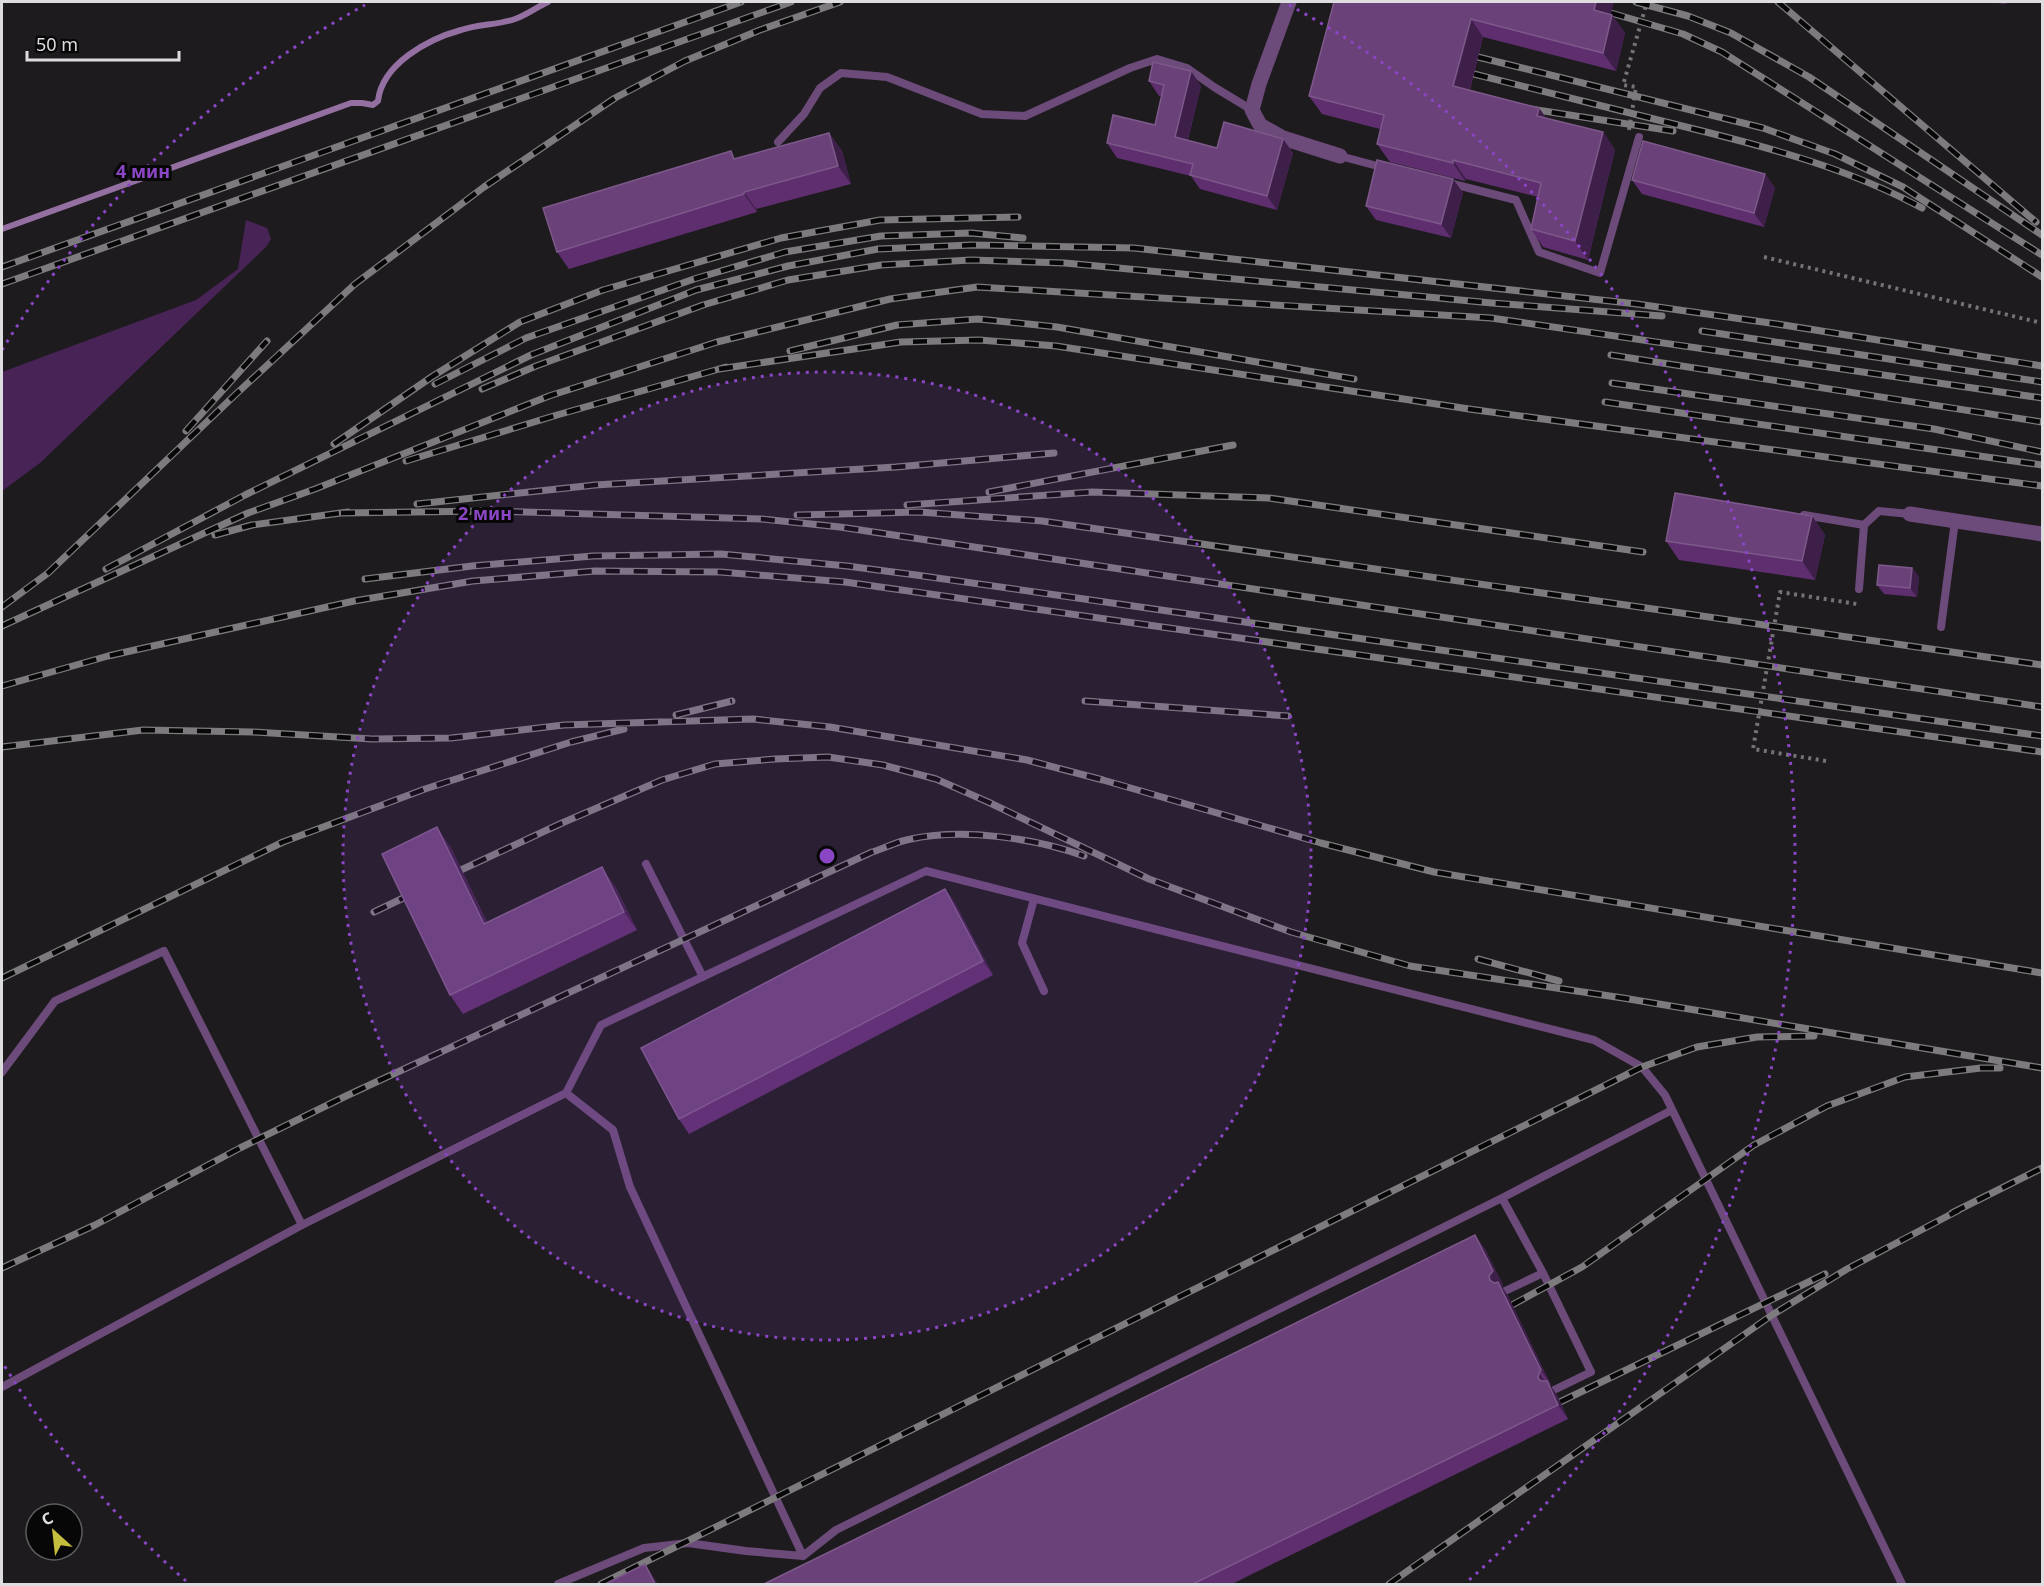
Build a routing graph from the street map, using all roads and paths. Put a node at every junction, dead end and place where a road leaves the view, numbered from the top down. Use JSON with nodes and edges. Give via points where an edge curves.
{"nodes":[{"id":1,"x":1289,"y":2,"type":"edge"},
{"id":2,"x":1647,"y":2,"type":"edge"},
{"id":3,"x":1252,"y":110,"type":"junction"},
{"id":4,"x":1639,"y":137,"type":"joint"},
{"id":5,"x":778,"y":142,"type":"dead end"},
{"id":6,"x":1340,"y":156,"type":"joint"},
{"id":7,"x":1395,"y":170,"type":"edge"},
{"id":8,"x":1439,"y":181,"type":"edge"},
{"id":9,"x":1764,"y":257,"type":"dead end"},
{"id":10,"x":2043,"y":322,"type":"edge"},
{"id":11,"x":1793,"y":513,"type":"edge"},
{"id":12,"x":1910,"y":514,"type":"joint"},
{"id":13,"x":1955,"y":521,"type":"junction"},
{"id":14,"x":1864,"y":525,"type":"junction"},
{"id":15,"x":2043,"y":534,"type":"edge"},
{"id":16,"x":1859,"y":590,"type":"dead end"},
{"id":17,"x":1857,"y":604,"type":"dead end"},
{"id":18,"x":1941,"y":627,"type":"dead end"},
{"id":19,"x":1826,"y":761,"type":"dead end"},
{"id":20,"x":646,"y":864,"type":"dead end"},
{"id":21,"x":1034,"y":899,"type":"junction"},
{"id":22,"x":702,"y":977,"type":"junction"},
{"id":23,"x":1044,"y":991,"type":"dead end"},
{"id":24,"x":2,"y":1072,"type":"edge"},
{"id":25,"x":566,"y":1093,"type":"junction"},
{"id":26,"x":1672,"y":1110,"type":"junction"},
{"id":27,"x":1502,"y":1198,"type":"junction"},
{"id":28,"x":302,"y":1225,"type":"junction"},
{"id":29,"x":1543,"y":1273,"type":"junction"},
{"id":30,"x":1505,"y":1291,"type":"edge"},
{"id":31,"x":2,"y":1387,"type":"edge"},
{"id":32,"x":1554,"y":1390,"type":"edge"},
{"id":33,"x":802,"y":1556,"type":"junction"},
{"id":34,"x":558,"y":1584,"type":"edge"},
{"id":35,"x":1902,"y":1584,"type":"edge"}],
"edges":[{"from":1,"to":3,"type":"street"},
{"from":2,"to":4,"type":"path","via":[[1623,85],[1636,87],[1628,134]]},
{"from":3,"to":5,"type":"lane","via":[[1187,68],[1157,59],[1025,116],[982,114],[887,77],[841,73],[820,88],[804,114]]},
{"from":3,"to":6,"type":"street","via":[[1260,125],[1283,138]]},
{"from":4,"to":8,"type":"lane","via":[[1600,273],[1539,252],[1516,200]]},
{"from":6,"to":7,"type":"lane"},
{"from":9,"to":10,"type":"path"},
{"from":11,"to":14,"type":"lane"},
{"from":12,"to":13,"type":"street"},
{"from":12,"to":14,"type":"lane","via":[[1879,511]]},
{"from":13,"to":15,"type":"street"},
{"from":13,"to":18,"type":"lane"},
{"from":14,"to":16,"type":"lane"},
{"from":17,"to":19,"type":"path","via":[[1780,592],[1753,748]]},
{"from":20,"to":22,"type":"lane"},
{"from":21,"to":22,"type":"lane","via":[[926,871]]},
{"from":21,"to":23,"type":"lane","via":[[1022,943]]},
{"from":21,"to":26,"type":"lane","via":[[1594,1040],[1642,1067]]},
{"from":22,"to":25,"type":"lane","via":[[601,1025]]},
{"from":24,"to":28,"type":"lane","via":[[55,1000],[164,951]]},
{"from":25,"to":28,"type":"lane"},
{"from":25,"to":33,"type":"lane","via":[[614,1130],[630,1187]]},
{"from":26,"to":27,"type":"lane"},
{"from":26,"to":35,"type":"lane"},
{"from":27,"to":29,"type":"lane"},
{"from":27,"to":33,"type":"lane","via":[[836,1530]]},
{"from":28,"to":31,"type":"lane"},
{"from":29,"to":30,"type":"lane"},
{"from":29,"to":32,"type":"lane","via":[[1591,1371]]},
{"from":33,"to":34,"type":"lane","via":[[688,1543],[644,1548]]}]}
